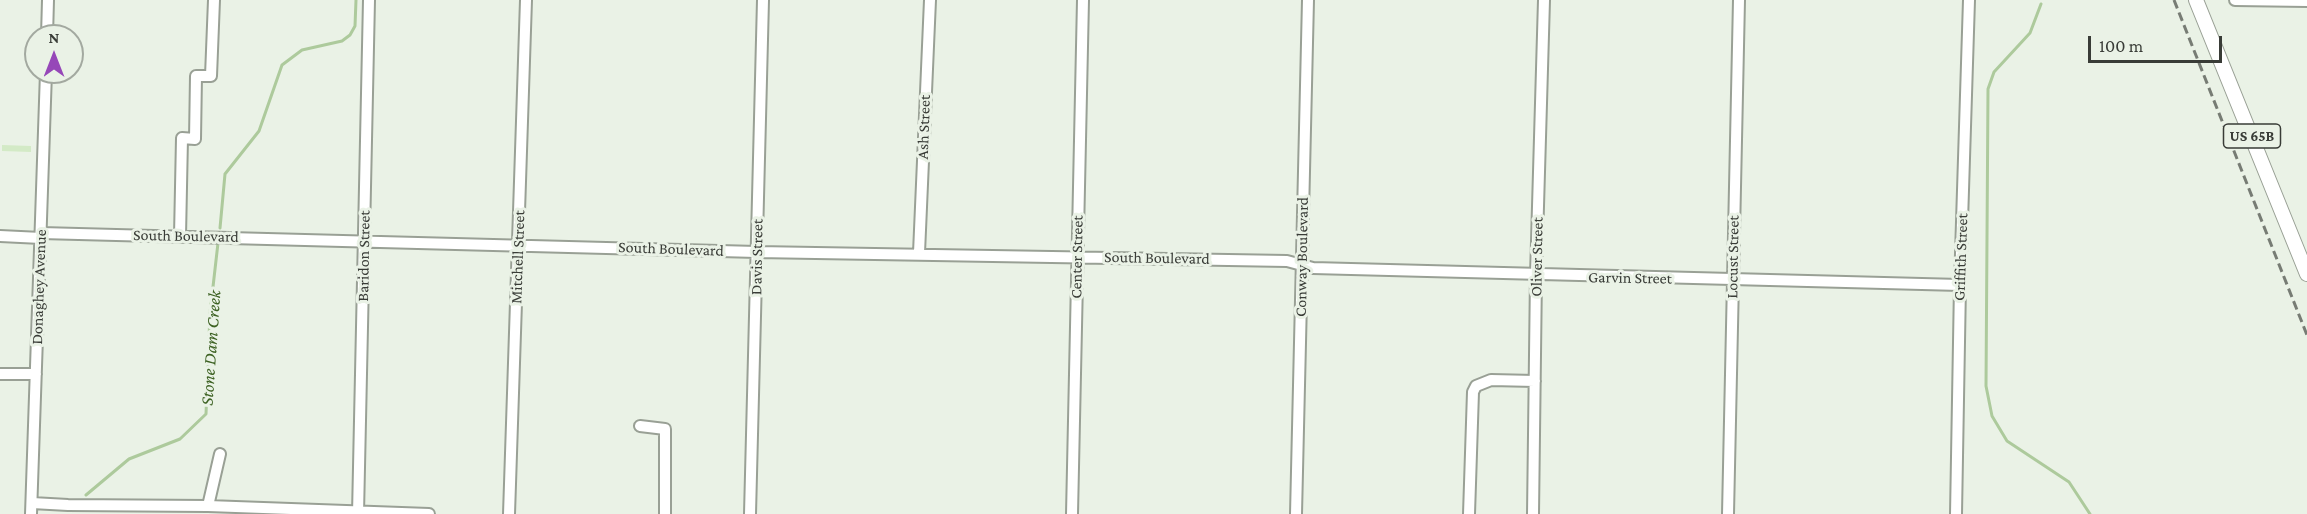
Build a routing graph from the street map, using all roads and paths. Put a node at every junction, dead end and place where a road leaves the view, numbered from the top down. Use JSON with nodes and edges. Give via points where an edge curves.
{"nodes":[{"id":1,"x":48,"y":0,"type":"edge"},
{"id":2,"x":214,"y":0,"type":"edge"},
{"id":3,"x":369,"y":0,"type":"edge"},
{"id":4,"x":526,"y":0,"type":"edge"},
{"id":5,"x":763,"y":0,"type":"edge"},
{"id":6,"x":930,"y":0,"type":"edge"},
{"id":7,"x":1083,"y":0,"type":"edge"},
{"id":8,"x":1308,"y":0,"type":"edge"},
{"id":9,"x":1544,"y":0,"type":"edge"},
{"id":10,"x":1739,"y":0,"type":"edge"},
{"id":11,"x":1969,"y":0,"type":"edge"},
{"id":12,"x":2196,"y":0,"type":"edge"},
{"id":13,"x":2235,"y":0,"type":"edge"},
{"id":14,"x":2307,"y":1,"type":"edge"},
{"id":15,"x":47,"y":24,"type":"edge"},
{"id":16,"x":46,"y":84,"type":"edge"},
{"id":17,"x":41,"y":235,"type":"junction"},
{"id":18,"x":0,"y":236,"type":"edge"},
{"id":19,"x":180,"y":236,"type":"junction"},
{"id":20,"x":365,"y":240,"type":"junction"},
{"id":21,"x":519,"y":244,"type":"junction"},
{"id":22,"x":757,"y":252,"type":"junction"},
{"id":23,"x":919,"y":253,"type":"junction"},
{"id":24,"x":1076,"y":257,"type":"junction"},
{"id":25,"x":1301,"y":265,"type":"junction"},
{"id":26,"x":2307,"y":274,"type":"edge"},
{"id":27,"x":1536,"y":275,"type":"junction"},
{"id":28,"x":1733,"y":280,"type":"junction"},
{"id":29,"x":1960,"y":285,"type":"junction"},
{"id":30,"x":0,"y":374,"type":"edge"},
{"id":31,"x":36,"y":374,"type":"junction"},
{"id":32,"x":1535,"y":381,"type":"junction"},
{"id":33,"x":640,"y":426,"type":"dead end"},
{"id":34,"x":219,"y":454,"type":"dead end"},
{"id":35,"x":208,"y":506,"type":"junction"},
{"id":36,"x":32,"y":508,"type":"edge"},
{"id":37,"x":358,"y":513,"type":"edge"},
{"id":38,"x":429,"y":514,"type":"edge"},
{"id":39,"x":509,"y":514,"type":"edge"},
{"id":40,"x":665,"y":514,"type":"edge"},
{"id":41,"x":750,"y":514,"type":"edge"},
{"id":42,"x":1072,"y":514,"type":"edge"},
{"id":43,"x":1296,"y":514,"type":"edge"},
{"id":44,"x":1469,"y":514,"type":"edge"},
{"id":45,"x":1533,"y":514,"type":"edge"},
{"id":46,"x":1728,"y":514,"type":"edge"},
{"id":47,"x":1956,"y":514,"type":"edge"}],
"edges":[{"from":1,"to":15,"type":"street"},
{"from":2,"to":19,"type":"street","via":[[212,76],[196,76],[195,139],[183,138]]},
{"from":3,"to":20,"type":"street","name":"Baridon Street"},
{"from":4,"to":21,"type":"street","name":"Mitchell Street"},
{"from":5,"to":22,"type":"street","name":"Davis Street"},
{"from":6,"to":23,"type":"street","name":"Ash Street"},
{"from":7,"to":24,"type":"street","name":"Center Street"},
{"from":8,"to":25,"type":"street","name":"Conway Boulevard"},
{"from":9,"to":27,"type":"street","name":"Oliver Street"},
{"from":10,"to":28,"type":"street","name":"Locust Street"},
{"from":11,"to":29,"type":"street","name":"Griffith Street"},
{"from":12,"to":26,"type":"main road","number":"US 65B"},
{"from":13,"to":14,"type":"street"},
{"from":16,"to":17,"type":"street","name":"Donaghey Avenue"},
{"from":17,"to":18,"type":"street","name":"South Boulevard"},
{"from":17,"to":19,"type":"street","name":"South Boulevard"},
{"from":17,"to":31,"type":"street","name":"Donaghey Avenue"},
{"from":19,"to":20,"type":"street","name":"South Boulevard"},
{"from":20,"to":21,"type":"street","name":"South Boulevard"},
{"from":20,"to":37,"type":"street","name":"Baridon Street"},
{"from":21,"to":22,"type":"street","name":"South Boulevard"},
{"from":21,"to":39,"type":"street","name":"Mitchell Street"},
{"from":22,"to":23,"type":"street","name":"South Boulevard"},
{"from":22,"to":41,"type":"street","name":"Davis Street"},
{"from":23,"to":24,"type":"street","name":"South Boulevard"},
{"from":24,"to":25,"type":"street","name":"South Boulevard","via":[[1287,261]]},
{"from":24,"to":42,"type":"street","name":"Center Street"},
{"from":25,"to":27,"type":"street","name":"Garvin Street"},
{"from":25,"to":43,"type":"street","name":"Conway Boulevard"},
{"from":27,"to":28,"type":"street","name":"Garvin Street"},
{"from":27,"to":32,"type":"street","name":"Oliver Street"},
{"from":28,"to":29,"type":"street","name":"Garvin Street"},
{"from":28,"to":46,"type":"street","name":"Locust Street"},
{"from":29,"to":47,"type":"street","name":"Griffith Street"},
{"from":30,"to":31,"type":"street"},
{"from":31,"to":36,"type":"street","name":"Donaghey Avenue"},
{"from":32,"to":44,"type":"street","via":[[1491,380],[1473,392]]},
{"from":32,"to":45,"type":"street","name":"Oliver Street"},
{"from":33,"to":40,"type":"street","via":[[665,429]]},
{"from":34,"to":35,"type":"street"},
{"from":35,"to":36,"type":"street"},
{"from":35,"to":37,"type":"street"},
{"from":37,"to":38,"type":"street"}]}
